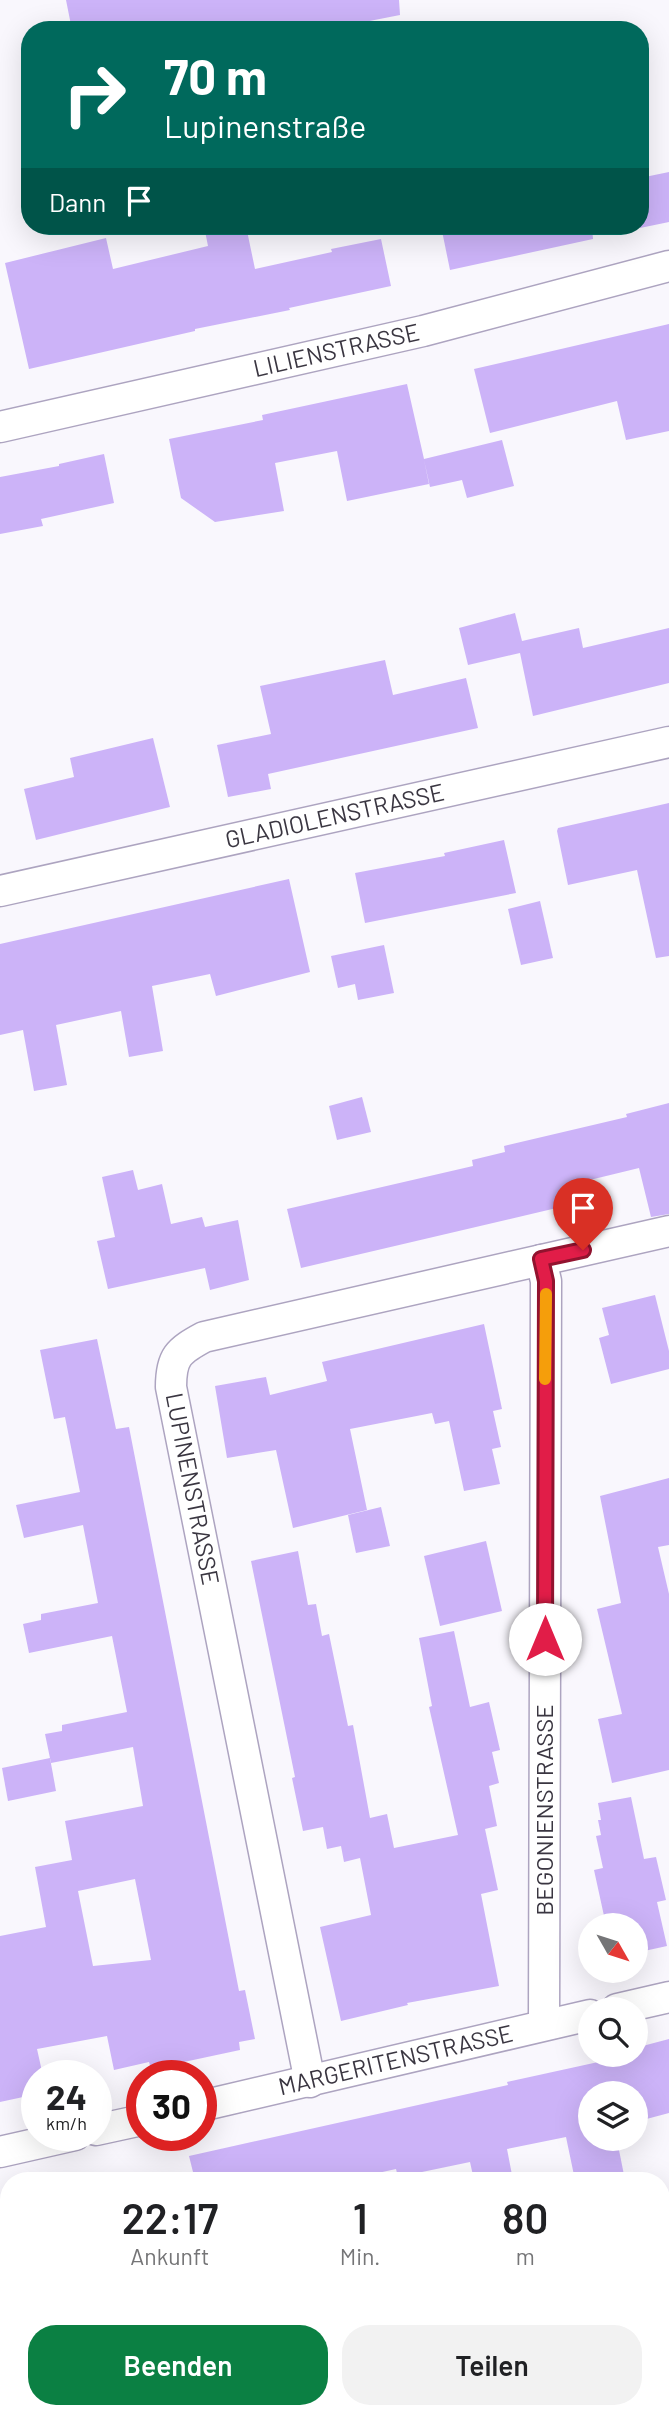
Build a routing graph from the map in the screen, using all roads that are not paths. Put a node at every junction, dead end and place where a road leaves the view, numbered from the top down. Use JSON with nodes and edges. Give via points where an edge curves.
{"nodes":[{"id":1,"x":669,"y":266,"type":"edge"},
{"id":2,"x":0,"y":427,"type":"edge"},
{"id":3,"x":669,"y":741,"type":"edge"},
{"id":4,"x":0,"y":891,"type":"edge"},
{"id":5,"x":669,"y":1231,"type":"edge"},
{"id":6,"x":541,"y":1259,"type":"junction"},
{"id":7,"x":669,"y":1997,"type":"edge"},
{"id":8,"x":648,"y":2002,"type":"edge"},
{"id":9,"x":578,"y":2018,"type":"edge"},
{"id":10,"x":544,"y":2025,"type":"junction"},
{"id":11,"x":310,"y":2082,"type":"junction"},
{"id":12,"x":217,"y":2102,"type":"edge"},
{"id":13,"x":21,"y":2147,"type":"edge"},
{"id":14,"x":0,"y":2152,"type":"edge"}],
"edges":[{"from":1,"to":2,"type":"street","name":"LILIENSTRASSE","via":[[423,331]]},
{"from":3,"to":4,"type":"street","name":"GLADIOLENSTRASSE"},
{"from":5,"to":6,"type":"street","name":"LUPINENSTRASSE"},
{"from":6,"to":10,"type":"street","name":"BEGONIENSTRASSE","via":[[546,1281]]},
{"from":6,"to":11,"type":"street","name":"LUPINENSTRASSE","via":[[204,1337],[183,1349],[171,1366],[171,1387]]},
{"from":7,"to":8,"type":"street"},
{"from":9,"to":10,"type":"street","name":"MARGERITENSTRASSE"},
{"from":10,"to":11,"type":"street","name":"MARGERITENSTRASSE"},
{"from":11,"to":12,"type":"street","name":"MARGERITENSTRASSE"},
{"from":13,"to":14,"type":"street"}]}
